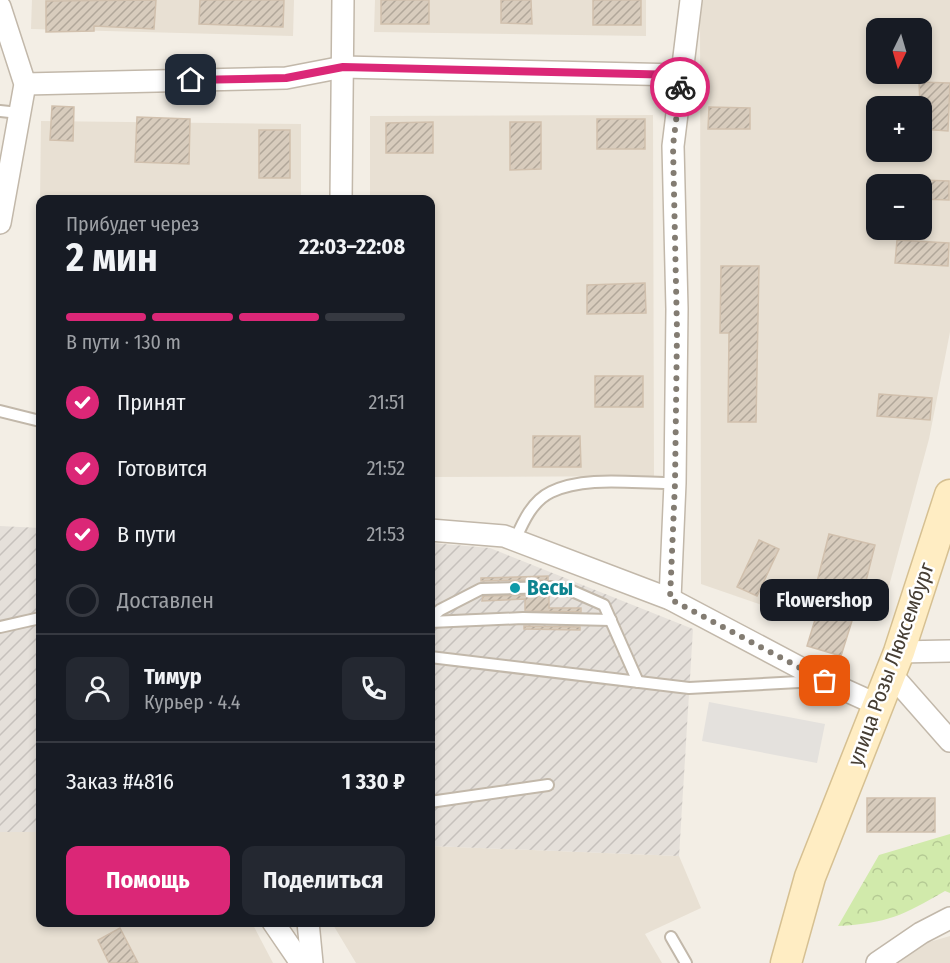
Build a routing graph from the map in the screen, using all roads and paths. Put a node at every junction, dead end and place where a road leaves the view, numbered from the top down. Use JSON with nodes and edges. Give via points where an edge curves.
{"nodes":[{"id":1,"x":343,"y":0,"type":"edge"},
{"id":2,"x":691,"y":0,"type":"edge"},
{"id":3,"x":0,"y":7,"type":"edge"},
{"id":4,"x":343,"y":67,"type":"junction"},
{"id":5,"x":681,"y":75,"type":"junction"},
{"id":6,"x":25,"y":84,"type":"junction"},
{"id":7,"x":9,"y":112,"type":"edge"},
{"id":8,"x":341,"y":195,"type":"edge"},
{"id":9,"x":0,"y":223,"type":"edge"},
{"id":10,"x":0,"y":411,"type":"edge"},
{"id":11,"x":36,"y":420,"type":"edge"},
{"id":12,"x":675,"y":483,"type":"junction"},
{"id":13,"x":950,"y":495,"type":"edge"},
{"id":14,"x":435,"y":530,"type":"edge"},
{"id":15,"x":515,"y":540,"type":"junction"},
{"id":16,"x":670,"y":599,"type":"junction"},
{"id":17,"x":435,"y":615,"type":"edge"},
{"id":18,"x":36,"y":619,"type":"edge"},
{"id":19,"x":435,"y":620,"type":"edge"},
{"id":20,"x":610,"y":620,"type":"junction"},
{"id":21,"x":0,"y":627,"type":"edge"},
{"id":22,"x":950,"y":651,"type":"edge"},
{"id":23,"x":435,"y":658,"type":"edge"},
{"id":24,"x":895,"y":663,"type":"junction"},
{"id":25,"x":825,"y":681,"type":"junction"},
{"id":26,"x":638,"y":682,"type":"junction"},
{"id":27,"x":878,"y":705,"type":"junction"},
{"id":28,"x":950,"y":741,"type":"edge"},
{"id":29,"x":548,"y":785,"type":"dead end"},
{"id":30,"x":435,"y":801,"type":"edge"},
{"id":31,"x":950,"y":918,"type":"edge"},
{"id":32,"x":276,"y":927,"type":"edge"},
{"id":33,"x":308,"y":927,"type":"edge"},
{"id":34,"x":671,"y":937,"type":"dead end"},
{"id":35,"x":301,"y":963,"type":"edge"},
{"id":36,"x":312,"y":963,"type":"edge"},
{"id":37,"x":686,"y":963,"type":"edge"},
{"id":38,"x":786,"y":963,"type":"edge"},
{"id":39,"x":877,"y":963,"type":"edge"}],
"edges":[{"from":1,"to":4,"type":"street"},
{"from":2,"to":5,"type":"street"},
{"from":3,"to":6,"type":"street"},
{"from":4,"to":5,"type":"street"},
{"from":4,"to":6,"type":"street","via":[[286,78]]},
{"from":4,"to":8,"type":"street"},
{"from":5,"to":12,"type":"street","via":[[673,146],[677,309]]},
{"from":6,"to":7,"type":"street"},
{"from":7,"to":9,"type":"street"},
{"from":10,"to":11,"type":"lane"},
{"from":12,"to":15,"type":"lane","via":[[580,484],[549,493],[528,513]]},
{"from":12,"to":16,"type":"street"},
{"from":13,"to":24,"type":"street","name":"улица Розы Люксембург"},
{"from":14,"to":15,"type":"street"},
{"from":15,"to":16,"type":"street"},
{"from":16,"to":25,"type":"street"},
{"from":17,"to":20,"type":"lane","via":[[481,589],[550,587],[572,591],[604,605]]},
{"from":18,"to":21,"type":"lane"},
{"from":19,"to":20,"type":"lane"},
{"from":20,"to":26,"type":"lane"},
{"from":22,"to":24,"type":"street"},
{"from":23,"to":26,"type":"lane"},
{"from":24,"to":27,"type":"street","name":"улица Розы Люксембург"},
{"from":24,"to":28,"type":"street"},
{"from":25,"to":26,"type":"lane","via":[[689,688]]},
{"from":25,"to":27,"type":"street"},
{"from":27,"to":38,"type":"street","name":"улица Розы Люксембург","via":[[810,877]]},
{"from":29,"to":30,"type":"lane"},
{"from":31,"to":39,"type":"street"},
{"from":32,"to":35,"type":"street"},
{"from":33,"to":36,"type":"street"},
{"from":34,"to":37,"type":"lane"}]}
